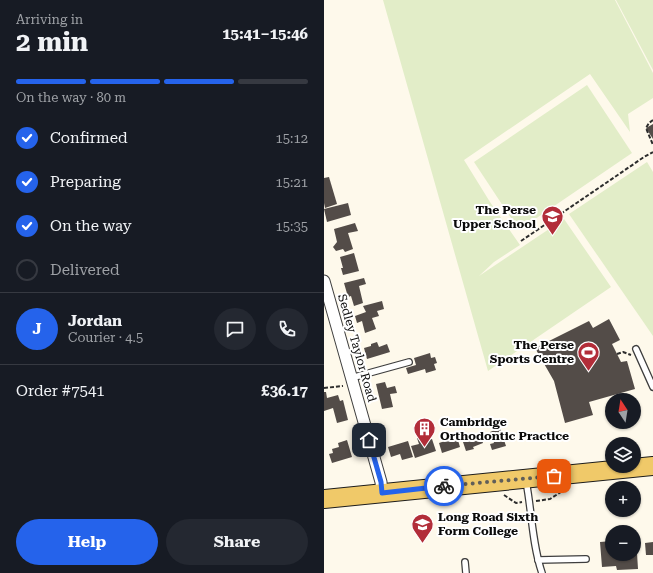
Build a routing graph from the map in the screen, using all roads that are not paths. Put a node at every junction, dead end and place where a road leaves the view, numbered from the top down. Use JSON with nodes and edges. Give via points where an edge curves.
{"nodes":[{"id":1,"x":324,"y":281,"type":"edge"},
{"id":2,"x":636,"y":348,"type":"dead end"},
{"id":3,"x":409,"y":362,"type":"dead end"},
{"id":4,"x":352,"y":381,"type":"junction"},
{"id":5,"x":653,"y":387,"type":"edge"},
{"id":6,"x":653,"y":466,"type":"edge"},
{"id":7,"x":525,"y":479,"type":"junction"},
{"id":8,"x":382,"y":493,"type":"junction"},
{"id":9,"x":324,"y":499,"type":"edge"},
{"id":10,"x":586,"y":559,"type":"dead end"},
{"id":11,"x":538,"y":560,"type":"junction"},
{"id":12,"x":465,"y":562,"type":"dead end"},
{"id":13,"x":466,"y":573,"type":"edge"},
{"id":14,"x":542,"y":573,"type":"edge"}],
"edges":[{"from":1,"to":4,"type":"street","name":"Sedley Taylor Road"},
{"from":2,"to":5,"type":"lane"},
{"from":3,"to":4,"type":"lane"},
{"from":4,"to":8,"type":"street","name":"Sedley Taylor Road"},
{"from":6,"to":7,"type":"main road"},
{"from":7,"to":8,"type":"main road"},
{"from":7,"to":11,"type":"lane"},
{"from":8,"to":9,"type":"main road"},
{"from":10,"to":11,"type":"lane"},
{"from":11,"to":14,"type":"lane"},
{"from":12,"to":13,"type":"lane"}]}
